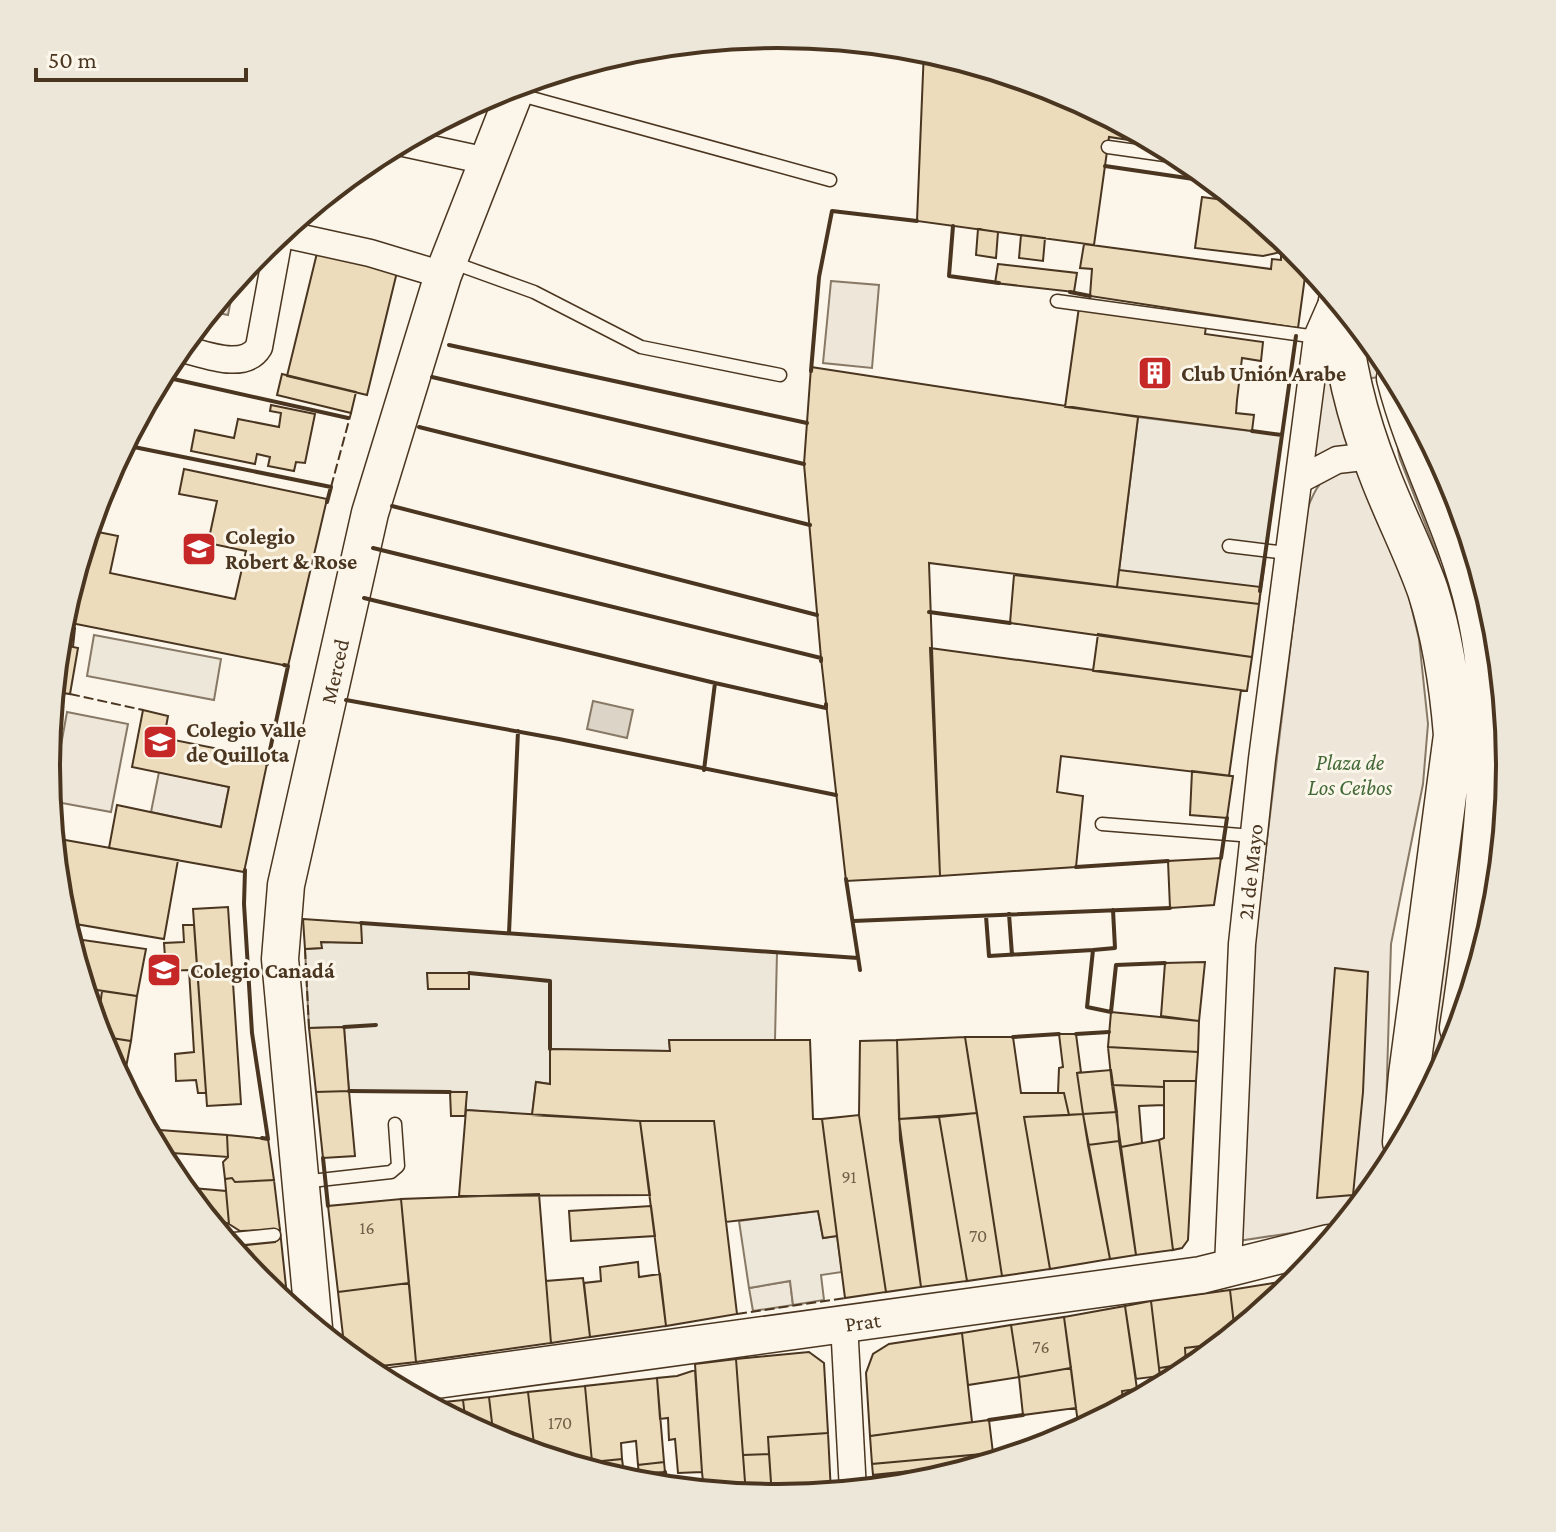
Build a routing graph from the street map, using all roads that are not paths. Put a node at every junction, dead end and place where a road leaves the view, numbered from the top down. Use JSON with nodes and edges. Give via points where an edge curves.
{"nodes":[{"id":1,"x":531,"y":92,"type":"edge"},
{"id":2,"x":511,"y":100,"type":"edge"},
{"id":3,"x":416,"y":146,"type":"edge"},
{"id":4,"x":1108,"y":147,"type":"dead end"},
{"id":5,"x":1152,"y":153,"type":"edge"},
{"id":6,"x":487,"y":161,"type":"junction"},
{"id":7,"x":830,"y":180,"type":"dead end"},
{"id":8,"x":294,"y":236,"type":"edge"},
{"id":9,"x":276,"y":252,"type":"edge"},
{"id":10,"x":446,"y":268,"type":"junction"},
{"id":11,"x":1057,"y":301,"type":"dead end"},
{"id":12,"x":1330,"y":307,"type":"edge"},
{"id":13,"x":1342,"y":322,"type":"edge"},
{"id":14,"x":1317,"y":337,"type":"junction"},
{"id":15,"x":193,"y":351,"type":"edge"},
{"id":16,"x":780,"y":375,"type":"dead end"},
{"id":17,"x":1413,"y":432,"type":"edge"},
{"id":18,"x":1372,"y":456,"type":"junction"},
{"id":19,"x":1299,"y":480,"type":"junction"},
{"id":20,"x":1229,"y":546,"type":"dead end"},
{"id":21,"x":1287,"y":553,"type":"junction"},
{"id":22,"x":1102,"y":824,"type":"dead end"},
{"id":23,"x":1253,"y":836,"type":"junction"},
{"id":24,"x":1473,"y":949,"type":"edge"},
{"id":25,"x":1405,"y":1115,"type":"edge"},
{"id":26,"x":395,"y":1124,"type":"dead end"},
{"id":27,"x":301,"y":1182,"type":"junction"},
{"id":28,"x":287,"y":1234,"type":"junction"},
{"id":29,"x":238,"y":1239,"type":"edge"},
{"id":30,"x":1310,"y":1247,"type":"edge"},
{"id":31,"x":1228,"y":1267,"type":"junction"},
{"id":32,"x":309,"y":1309,"type":"edge"},
{"id":33,"x":844,"y":1323,"type":"junction"},
{"id":34,"x":412,"y":1383,"type":"edge"},
{"id":35,"x":852,"y":1480,"type":"edge"}],
"edges":[{"from":1,"to":7,"type":"lane"},
{"from":2,"to":6,"type":"main road","name":"Merced"},
{"from":3,"to":6,"type":"street"},
{"from":4,"to":5,"type":"lane"},
{"from":6,"to":10,"type":"main road","name":"Merced"},
{"from":8,"to":10,"type":"street"},
{"from":9,"to":15,"type":"street","via":[[254,354],[239,360]]},
{"from":10,"to":16,"type":"lane","via":[[534,292],[641,347]]},
{"from":10,"to":27,"type":"main road","name":"Merced","via":[[370,513],[286,885],[280,959]]},
{"from":11,"to":14,"type":"lane"},
{"from":12,"to":14,"type":"street","name":"21 de Mayo"},
{"from":13,"to":18,"type":"main road","via":[[1352,390]]},
{"from":14,"to":19,"type":"street","name":"21 de Mayo"},
{"from":17,"to":24,"type":"main road","via":[[1469,581],[1489,683],[1490,762]]},
{"from":18,"to":19,"type":"street","via":[[1337,460]]},
{"from":18,"to":25,"type":"main road","via":[[1438,624],[1454,735]]},
{"from":19,"to":21,"type":"street","name":"21 de Mayo"},
{"from":20,"to":21,"type":"lane"},
{"from":21,"to":23,"type":"street","name":"21 de Mayo"},
{"from":22,"to":23,"type":"lane"},
{"from":23,"to":31,"type":"street","name":"21 de Mayo","via":[[1242,944]]},
{"from":26,"to":27,"type":"lane","via":[[398,1166],[391,1172]]},
{"from":27,"to":28,"type":"main road","name":"Merced"},
{"from":28,"to":29,"type":"lane"},
{"from":28,"to":32,"type":"main road","name":"Merced"},
{"from":30,"to":31,"type":"main road","name":"Prat"},
{"from":31,"to":33,"type":"main road","name":"Prat","via":[[1201,1275]]},
{"from":33,"to":34,"type":"main road","name":"Prat"},
{"from":33,"to":35,"type":"street"}]}
